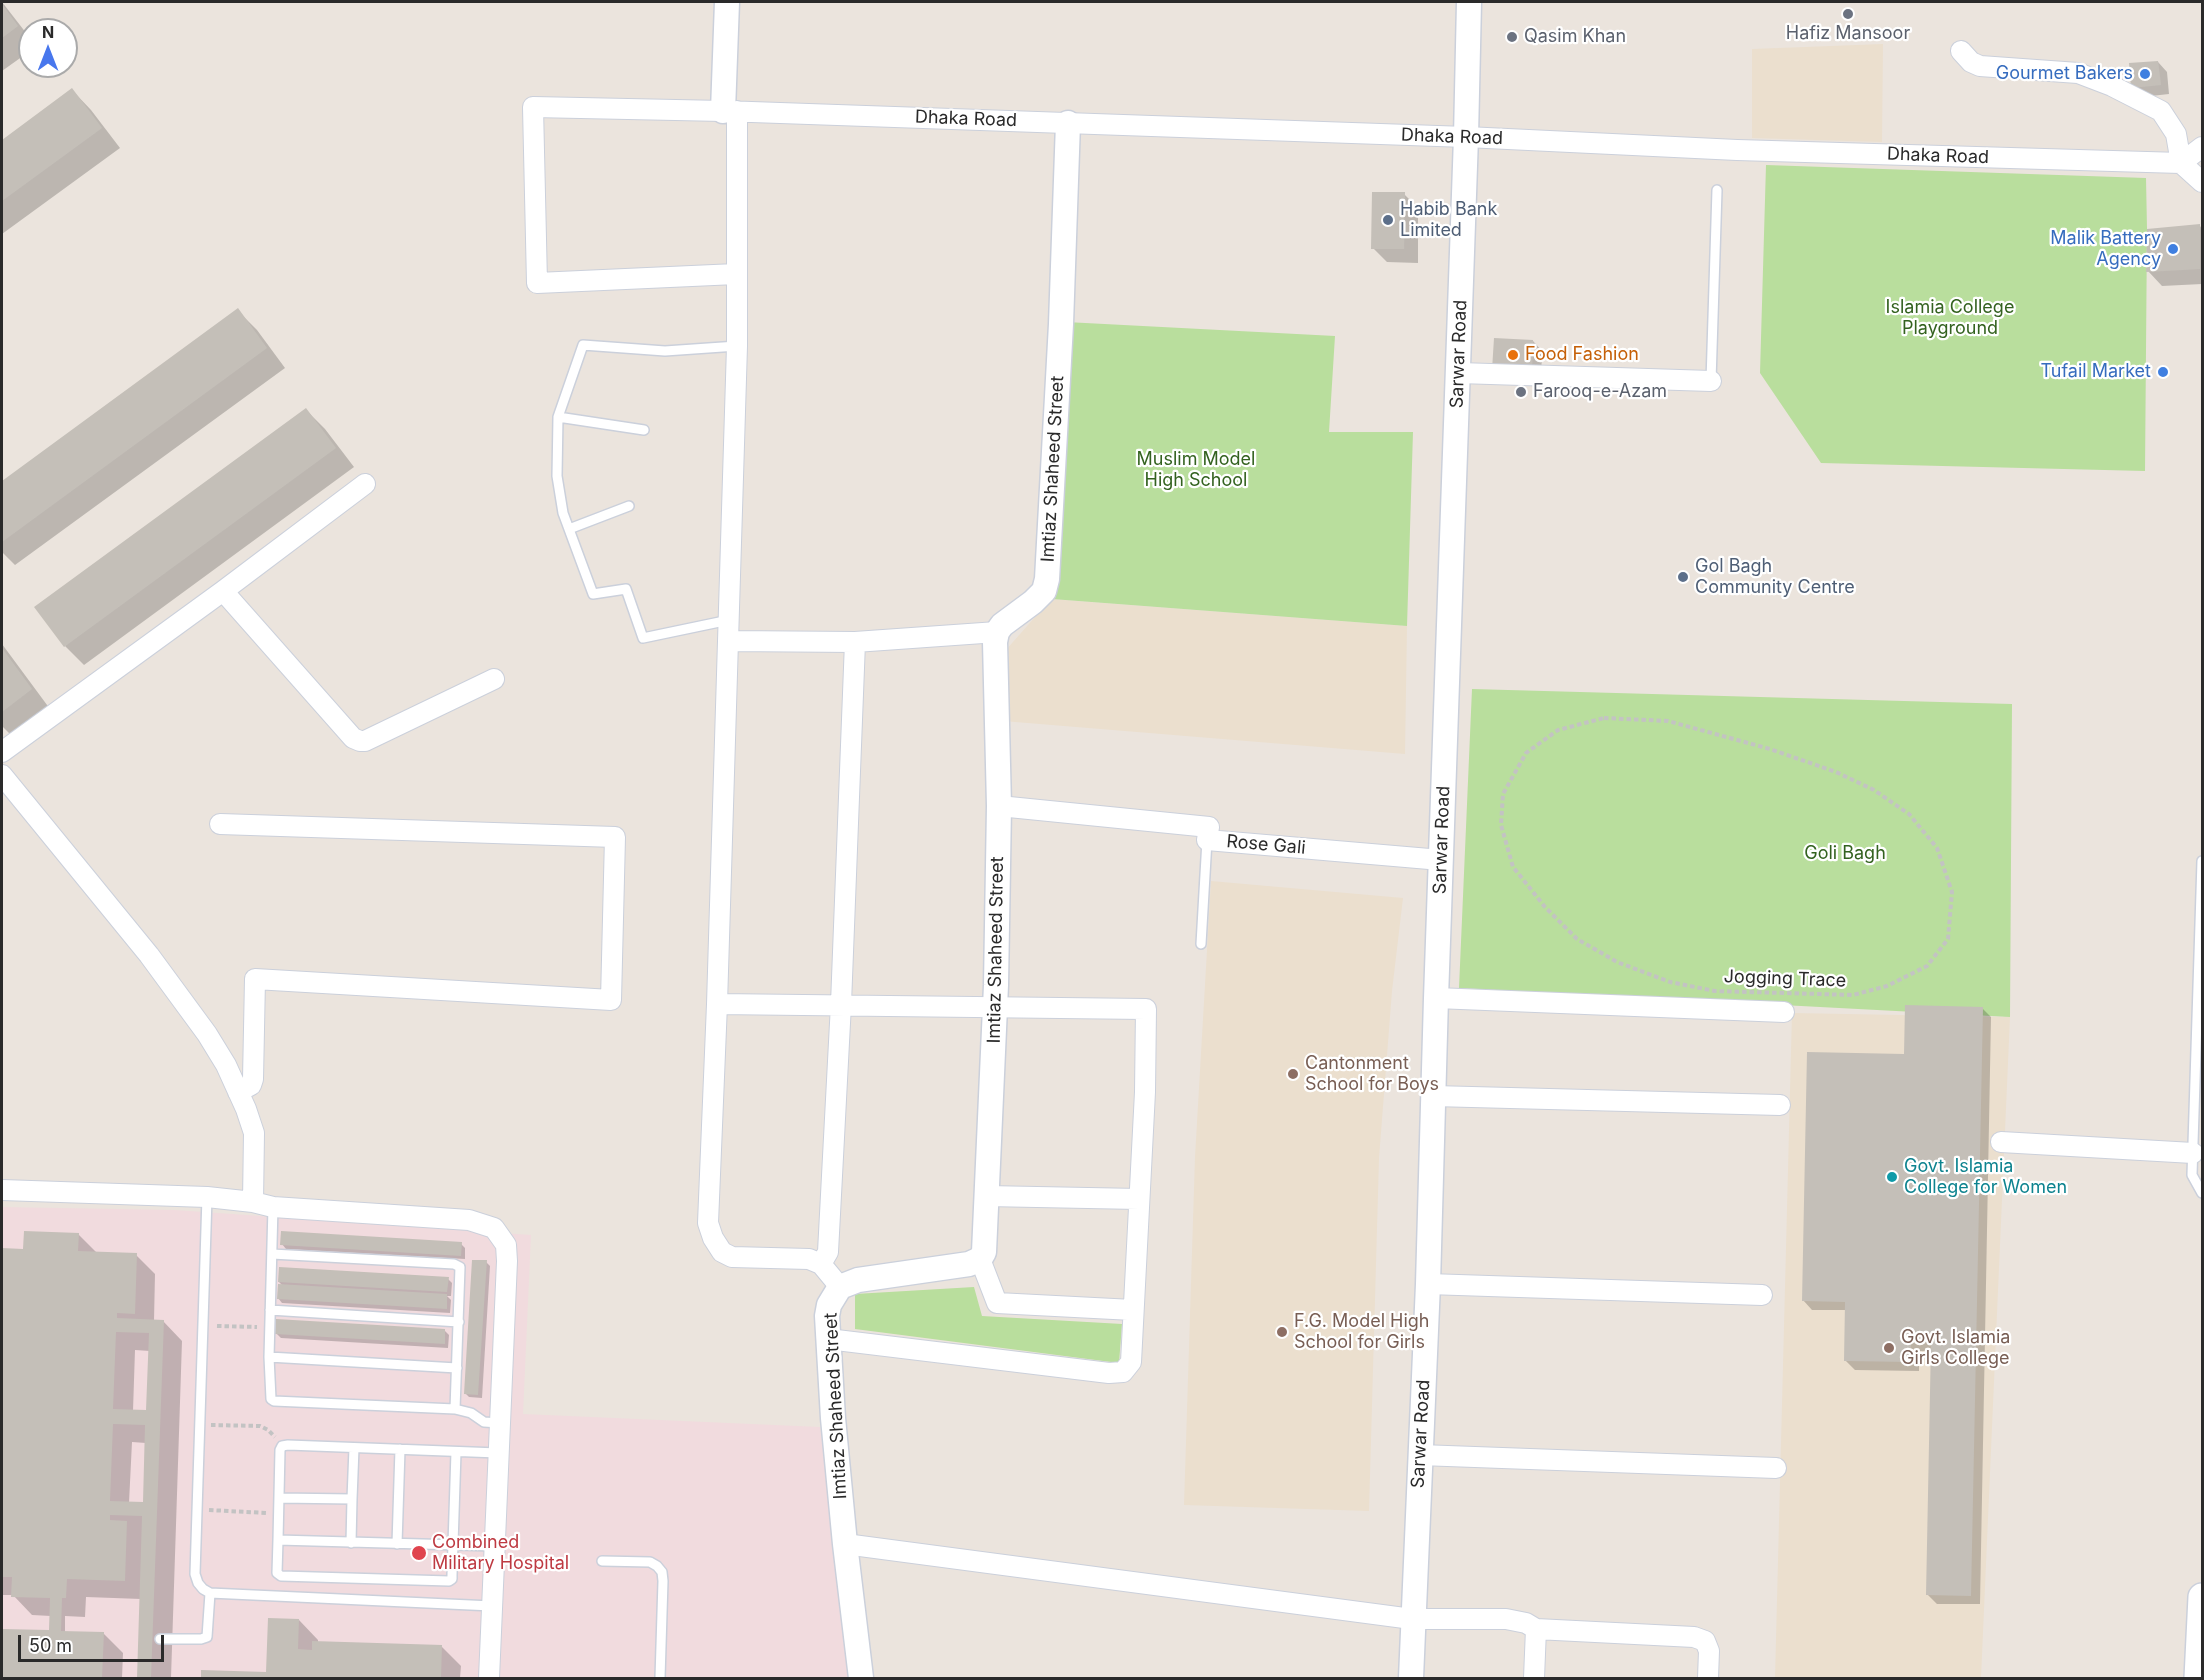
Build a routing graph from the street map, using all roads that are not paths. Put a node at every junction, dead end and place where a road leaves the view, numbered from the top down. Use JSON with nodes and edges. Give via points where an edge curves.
{"nodes":[{"id":1,"x":727,"y":2,"type":"edge"},
{"id":2,"x":1469,"y":2,"type":"edge"},
{"id":3,"x":1961,"y":51,"type":"dead end"},
{"id":4,"x":730,"y":111,"type":"junction"},
{"id":5,"x":1068,"y":123,"type":"junction"},
{"id":6,"x":1466,"y":137,"type":"junction"},
{"id":7,"x":2202,"y":147,"type":"edge"},
{"id":8,"x":2181,"y":163,"type":"junction"},
{"id":9,"x":2202,"y":182,"type":"edge"},
{"id":10,"x":1718,"y":190,"type":"dead end"},
{"id":11,"x":736,"y":274,"type":"junction"},
{"id":12,"x":737,"y":346,"type":"junction"},
{"id":13,"x":1459,"y":373,"type":"junction"},
{"id":14,"x":1711,"y":381,"type":"joint"},
{"id":15,"x":558,"y":417,"type":"junction"},
{"id":16,"x":644,"y":430,"type":"dead end"},
{"id":17,"x":365,"y":484,"type":"dead end"},
{"id":18,"x":629,"y":506,"type":"dead end"},
{"id":19,"x":569,"y":529,"type":"junction"},
{"id":20,"x":223,"y":591,"type":"junction"},
{"id":21,"x":729,"y":620,"type":"junction"},
{"id":22,"x":997,"y":632,"type":"junction"},
{"id":23,"x":728,"y":641,"type":"junction"},
{"id":24,"x":855,"y":642,"type":"junction"},
{"id":25,"x":494,"y":679,"type":"dead end"},
{"id":26,"x":2,"y":752,"type":"edge"},
{"id":27,"x":2,"y":776,"type":"edge"},
{"id":28,"x":999,"y":806,"type":"junction"},
{"id":29,"x":219,"y":824,"type":"dead end"},
{"id":30,"x":1207,"y":840,"type":"junction"},
{"id":31,"x":1441,"y":860,"type":"junction"},
{"id":32,"x":2202,"y":861,"type":"edge"},
{"id":33,"x":1201,"y":944,"type":"dead end"},
{"id":34,"x":1436,"y":998,"type":"junction"},
{"id":35,"x":717,"y":1004,"type":"junction"},
{"id":36,"x":841,"y":1004,"type":"junction"},
{"id":37,"x":995,"y":1008,"type":"junction"},
{"id":38,"x":1784,"y":1012,"type":"dead end"},
{"id":39,"x":238,"y":1092,"type":"junction"},
{"id":40,"x":1433,"y":1096,"type":"junction"},
{"id":41,"x":1780,"y":1105,"type":"dead end"},
{"id":42,"x":2001,"y":1142,"type":"dead end"},
{"id":43,"x":2193,"y":1153,"type":"junction"},
{"id":44,"x":2,"y":1190,"type":"edge"},
{"id":45,"x":2202,"y":1193,"type":"edge"},
{"id":46,"x":986,"y":1196,"type":"junction"},
{"id":47,"x":207,"y":1197,"type":"junction"},
{"id":48,"x":1139,"y":1199,"type":"junction"},
{"id":49,"x":253,"y":1202,"type":"junction"},
{"id":50,"x":273,"y":1207,"type":"junction"},
{"id":51,"x":272,"y":1254,"type":"junction"},
{"id":52,"x":980,"y":1259,"type":"junction"},
{"id":53,"x":820,"y":1264,"type":"junction"},
{"id":54,"x":1428,"y":1284,"type":"junction"},
{"id":55,"x":840,"y":1287,"type":"junction"},
{"id":56,"x":1762,"y":1294,"type":"dead end"},
{"id":57,"x":270,"y":1310,"type":"junction"},
{"id":58,"x":1133,"y":1310,"type":"junction"},
{"id":59,"x":459,"y":1322,"type":"junction"},
{"id":60,"x":828,"y":1339,"type":"junction"},
{"id":61,"x":269,"y":1357,"type":"junction"},
{"id":62,"x":457,"y":1368,"type":"junction"},
{"id":63,"x":456,"y":1409,"type":"junction"},
{"id":64,"x":499,"y":1423,"type":"junction"},
{"id":65,"x":354,"y":1448,"type":"junction"},
{"id":66,"x":400,"y":1449,"type":"junction"},
{"id":67,"x":456,"y":1452,"type":"junction"},
{"id":68,"x":498,"y":1453,"type":"junction"},
{"id":69,"x":1420,"y":1455,"type":"junction"},
{"id":70,"x":1776,"y":1468,"type":"dead end"},
{"id":71,"x":279,"y":1498,"type":"junction"},
{"id":72,"x":352,"y":1499,"type":"junction"},
{"id":73,"x":278,"y":1540,"type":"junction"},
{"id":74,"x":351,"y":1542,"type":"junction"},
{"id":75,"x":397,"y":1544,"type":"junction"},
{"id":76,"x":845,"y":1544,"type":"junction"},
{"id":77,"x":453,"y":1546,"type":"junction"},
{"id":78,"x":494,"y":1546,"type":"junction"},
{"id":79,"x":602,"y":1561,"type":"dead end"},
{"id":80,"x":210,"y":1593,"type":"junction"},
{"id":81,"x":2202,"y":1597,"type":"edge"},
{"id":82,"x":492,"y":1606,"type":"junction"},
{"id":83,"x":1412,"y":1619,"type":"junction"},
{"id":84,"x":1536,"y":1629,"type":"junction"},
{"id":85,"x":160,"y":1640,"type":"dead end"},
{"id":86,"x":489,"y":1678,"type":"edge"},
{"id":87,"x":660,"y":1678,"type":"edge"},
{"id":88,"x":861,"y":1678,"type":"edge"},
{"id":89,"x":1411,"y":1678,"type":"edge"},
{"id":90,"x":1534,"y":1678,"type":"edge"},
{"id":91,"x":1708,"y":1678,"type":"edge"},
{"id":92,"x":2198,"y":1678,"type":"edge"}],
"edges":[{"from":1,"to":4,"type":"street"},
{"from":2,"to":6,"type":"street","name":"Sarwar Road"},
{"from":3,"to":8,"type":"street","via":[[1980,66],[2078,73],[2112,86],[2161,111],[2176,134]]},
{"from":4,"to":5,"type":"street","name":"Dhaka Road"},
{"from":4,"to":11,"type":"street"},
{"from":4,"to":11,"type":"street","name":"Dhaka Road","via":[[534,107],[537,283]]},
{"from":5,"to":6,"type":"street","name":"Dhaka Road"},
{"from":5,"to":22,"type":"street","name":"Imtiaz Shaheed Street","via":[[1047,579],[1044,591]]},
{"from":6,"to":8,"type":"street","name":"Dhaka Road","via":[[1737,150]]},
{"from":6,"to":13,"type":"street","name":"Sarwar Road"},
{"from":7,"to":8,"type":"street"},
{"from":8,"to":9,"type":"street"},
{"from":10,"to":14,"type":"lane"},
{"from":11,"to":12,"type":"street"},
{"from":12,"to":15,"type":"lane","via":[[665,351],[583,345]]},
{"from":12,"to":21,"type":"street"},
{"from":13,"to":14,"type":"street"},
{"from":13,"to":31,"type":"street","name":"Sarwar Road"},
{"from":15,"to":16,"type":"lane"},
{"from":15,"to":19,"type":"lane","via":[[557,476]]},
{"from":17,"to":20,"type":"street"},
{"from":18,"to":19,"type":"lane"},
{"from":19,"to":21,"type":"lane","via":[[593,594],[626,589],[643,638]]},
{"from":20,"to":25,"type":"street","via":[[353,738],[360,741]]},
{"from":20,"to":26,"type":"street"},
{"from":21,"to":23,"type":"street"},
{"from":22,"to":24,"type":"street"},
{"from":22,"to":28,"type":"street","name":"Imtiaz Shaheed Street"},
{"from":23,"to":24,"type":"street"},
{"from":23,"to":35,"type":"street"},
{"from":24,"to":36,"type":"street"},
{"from":27,"to":39,"type":"street","via":[[149,955],[207,1034]]},
{"from":28,"to":30,"type":"street","name":"Rose Gali","via":[[1209,827]]},
{"from":28,"to":37,"type":"street","name":"Imtiaz Shaheed Street"},
{"from":29,"to":39,"type":"street","via":[[615,837],[611,1000],[255,979],[253,1079],[251,1085]]},
{"from":30,"to":31,"type":"street","name":"Rose Gali"},
{"from":30,"to":33,"type":"lane"},
{"from":31,"to":34,"type":"street","name":"Sarwar Road"},
{"from":32,"to":43,"type":"lane"},
{"from":34,"to":38,"type":"street"},
{"from":34,"to":40,"type":"street","name":"Sarwar Road"},
{"from":35,"to":36,"type":"street"},
{"from":35,"to":53,"type":"street","via":[[708,1223],[713,1238],[722,1252],[732,1257],[809,1259]]},
{"from":36,"to":37,"type":"street"},
{"from":36,"to":53,"type":"street","via":[[828,1252]]},
{"from":37,"to":46,"type":"street","name":"Imtiaz Shaheed Street"},
{"from":37,"to":48,"type":"street","via":[[1146,1009]]},
{"from":39,"to":49,"type":"street","via":[[254,1133]]},
{"from":40,"to":41,"type":"street"},
{"from":40,"to":54,"type":"street","name":"Sarwar Road"},
{"from":42,"to":43,"type":"street"},
{"from":43,"to":45,"type":"lane","via":[[2192,1175]]},
{"from":44,"to":47,"type":"street"},
{"from":46,"to":48,"type":"street"},
{"from":46,"to":52,"type":"street","name":"Imtiaz Shaheed Street","via":[[986,1243]]},
{"from":47,"to":49,"type":"street"},
{"from":47,"to":80,"type":"lane","via":[[195,1574],[198,1583]]},
{"from":48,"to":58,"type":"street"},
{"from":49,"to":50,"type":"street"},
{"from":50,"to":51,"type":"lane"},
{"from":50,"to":64,"type":"street","via":[[469,1220],[494,1228],[506,1245],[507,1261]]},
{"from":51,"to":57,"type":"lane"},
{"from":51,"to":59,"type":"lane","via":[[457,1265],[461,1270]]},
{"from":52,"to":55,"type":"street","name":"Imtiaz Shaheed Street","via":[[969,1264],[858,1280]]},
{"from":52,"to":58,"type":"street","via":[[997,1303]]},
{"from":53,"to":55,"type":"street"},
{"from":54,"to":56,"type":"street"},
{"from":54,"to":69,"type":"street","name":"Sarwar Road"},
{"from":55,"to":60,"type":"street","name":"Imtiaz Shaheed Street","via":[[829,1305]]},
{"from":57,"to":59,"type":"lane"},
{"from":57,"to":61,"type":"lane"},
{"from":58,"to":60,"type":"street","via":[[1131,1362],[1123,1372]]},
{"from":59,"to":62,"type":"lane"},
{"from":60,"to":76,"type":"street","name":"Imtiaz Shaheed Street"},
{"from":61,"to":62,"type":"lane"},
{"from":61,"to":63,"type":"lane","via":[[270,1397],[274,1401]]},
{"from":62,"to":63,"type":"lane"},
{"from":63,"to":64,"type":"lane","via":[[484,1422]]},
{"from":64,"to":68,"type":"street"},
{"from":65,"to":66,"type":"lane"},
{"from":65,"to":71,"type":"lane","via":[[282,1446]]},
{"from":65,"to":72,"type":"lane"},
{"from":66,"to":67,"type":"lane"},
{"from":66,"to":75,"type":"lane"},
{"from":67,"to":68,"type":"lane"},
{"from":67,"to":77,"type":"lane"},
{"from":68,"to":78,"type":"street"},
{"from":69,"to":70,"type":"street"},
{"from":69,"to":83,"type":"street","name":"Sarwar Road"},
{"from":71,"to":72,"type":"lane"},
{"from":71,"to":73,"type":"lane"},
{"from":72,"to":74,"type":"lane"},
{"from":73,"to":74,"type":"lane"},
{"from":73,"to":77,"type":"lane","via":[[277,1573],[281,1576],[445,1582],[452,1580]]},
{"from":74,"to":75,"type":"lane"},
{"from":75,"to":77,"type":"lane"},
{"from":76,"to":83,"type":"street"},
{"from":76,"to":88,"type":"street","name":"Imtiaz Shaheed Street"},
{"from":77,"to":78,"type":"lane"},
{"from":78,"to":82,"type":"street"},
{"from":79,"to":87,"type":"lane","via":[[650,1562],[662,1572]]},
{"from":80,"to":82,"type":"lane"},
{"from":80,"to":85,"type":"lane","via":[[207,1637]]},
{"from":81,"to":92,"type":"main road"},
{"from":82,"to":86,"type":"street"},
{"from":83,"to":84,"type":"street","via":[[1506,1619]]},
{"from":83,"to":89,"type":"street","name":"Sarwar Road"},
{"from":84,"to":90,"type":"street"},
{"from":84,"to":91,"type":"street","via":[[1694,1637],[1705,1641],[1709,1651]]}]}
